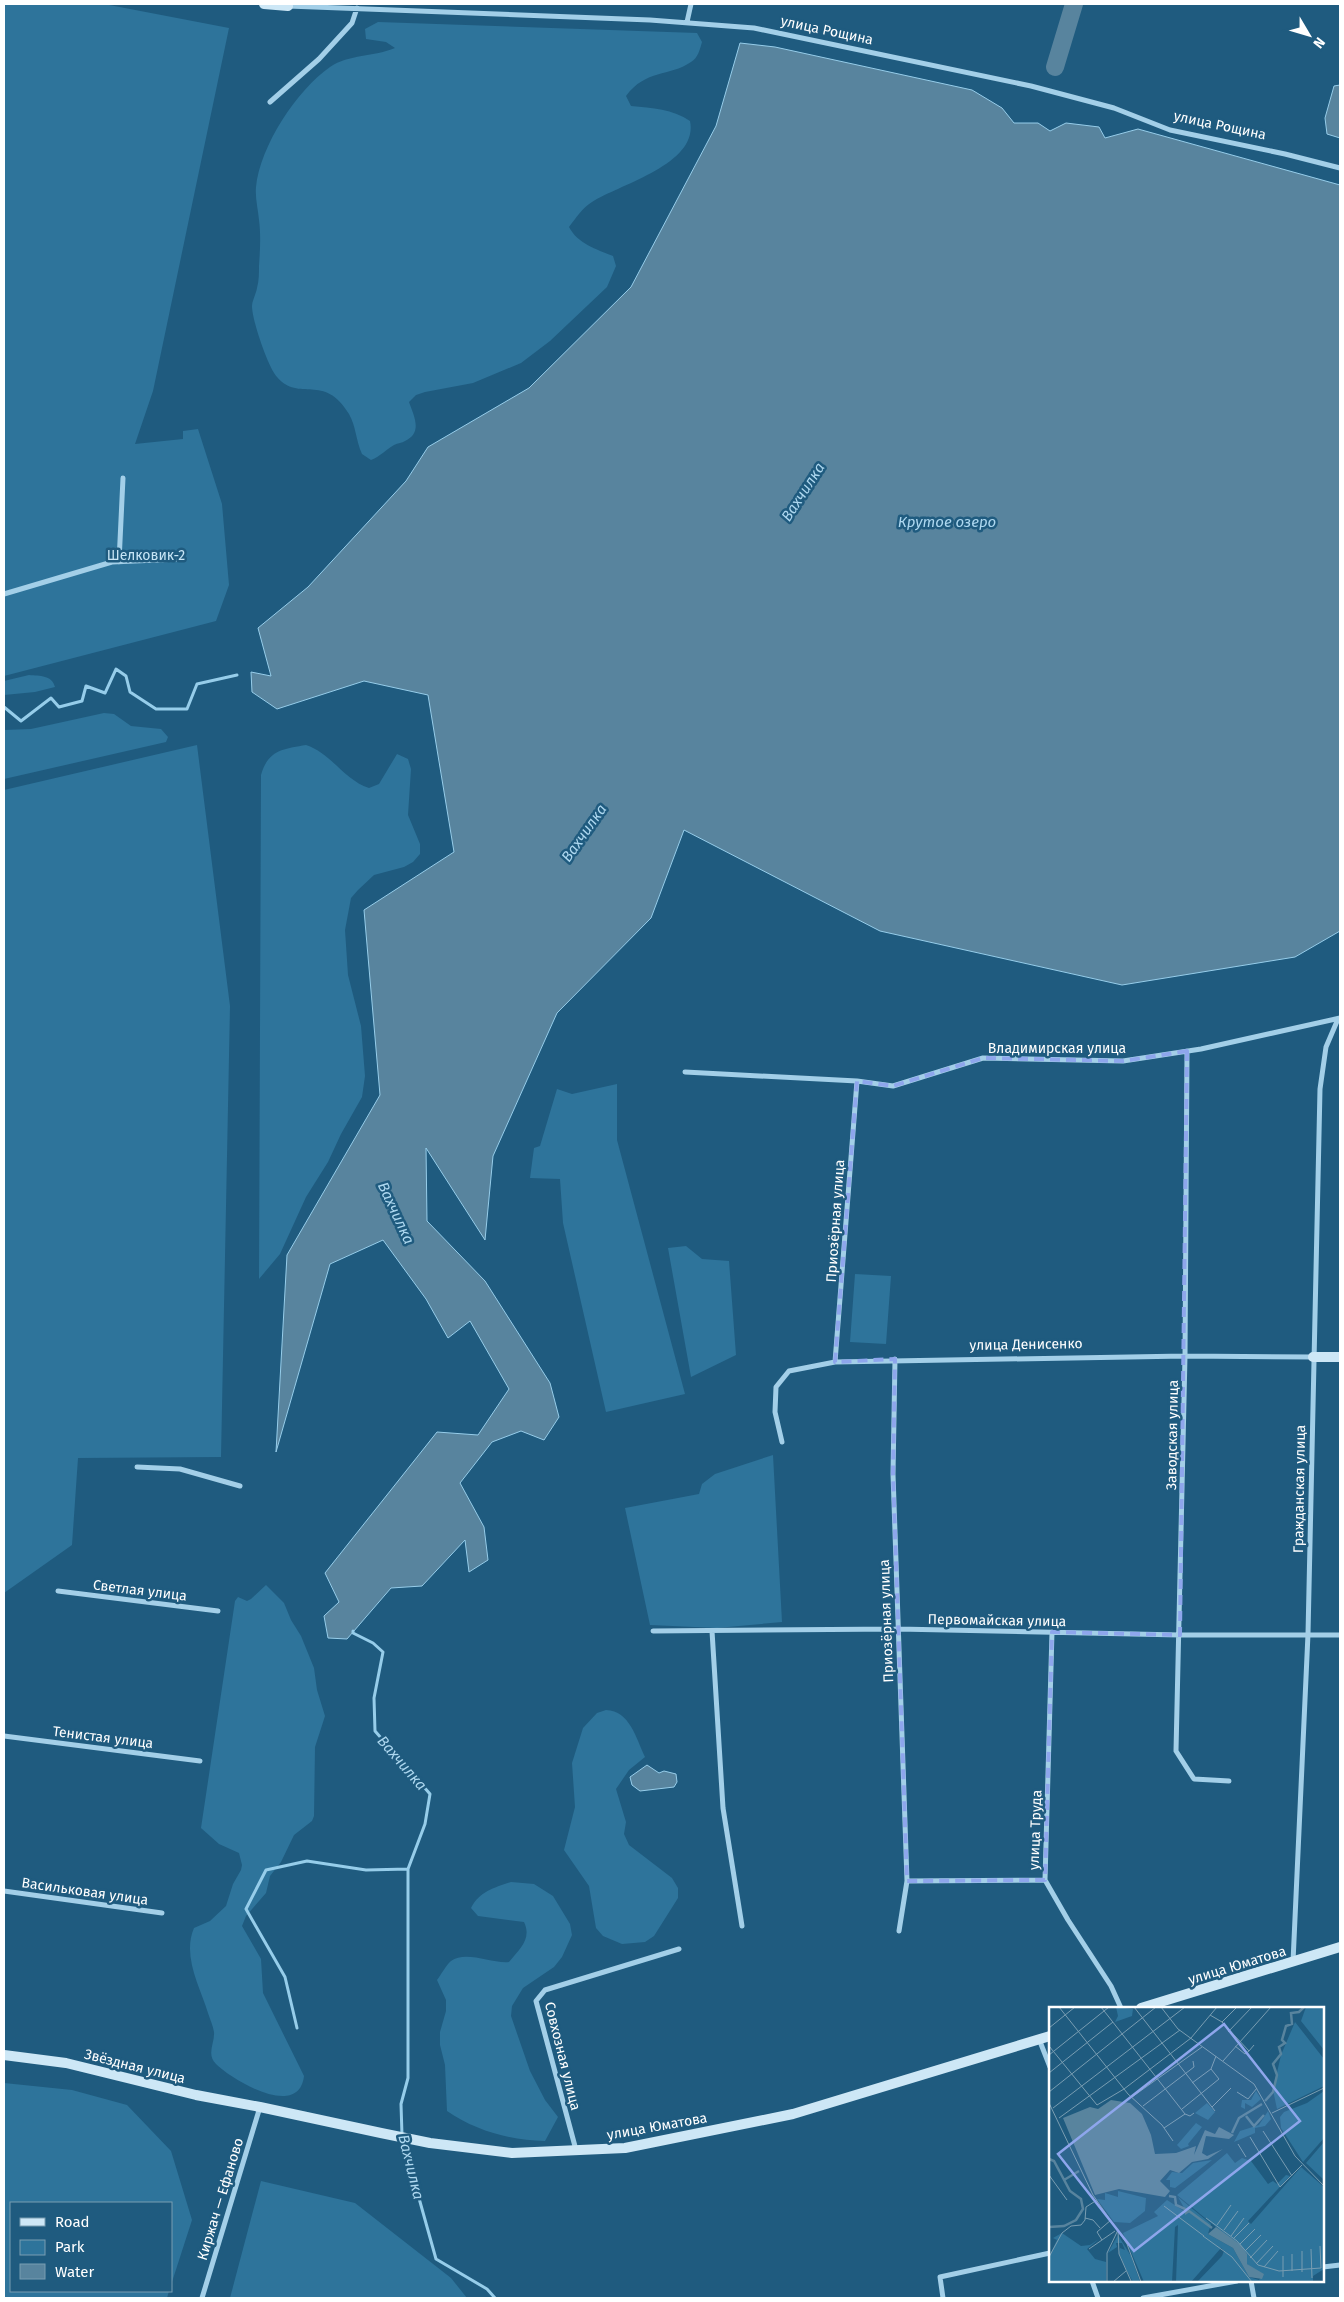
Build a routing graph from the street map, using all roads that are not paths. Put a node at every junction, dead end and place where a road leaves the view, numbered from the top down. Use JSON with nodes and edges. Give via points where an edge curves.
{"nodes":[{"id":1,"x":264,"y":4,"type":"edge"},
{"id":2,"x":287,"y":4,"type":"edge"},
{"id":3,"x":413,"y":4,"type":"edge"},
{"id":4,"x":691,"y":4,"type":"edge"},
{"id":5,"x":357,"y":8,"type":"junction"},
{"id":6,"x":418,"y":11,"type":"junction"},
{"id":7,"x":688,"y":22,"type":"junction"},
{"id":8,"x":270,"y":102,"type":"dead end"},
{"id":9,"x":1340,"y":168,"type":"edge"},
{"id":10,"x":123,"y":478,"type":"dead end"},
{"id":11,"x":180,"y":559,"type":"dead end"},
{"id":12,"x":119,"y":562,"type":"junction"},
{"id":13,"x":4,"y":594,"type":"edge"},
{"id":14,"x":1339,"y":1018,"type":"edge"},
{"id":15,"x":1187,"y":1052,"type":"junction"},
{"id":16,"x":685,"y":1072,"type":"dead end"},
{"id":17,"x":857,"y":1081,"type":"junction"},
{"id":18,"x":1185,"y":1356,"type":"junction"},
{"id":19,"x":1313,"y":1357,"type":"junction"},
{"id":20,"x":1340,"y":1357,"type":"edge"},
{"id":21,"x":895,"y":1360,"type":"junction"},
{"id":22,"x":835,"y":1362,"type":"junction"},
{"id":23,"x":782,"y":1442,"type":"dead end"},
{"id":24,"x":137,"y":1467,"type":"dead end"},
{"id":25,"x":240,"y":1486,"type":"dead end"},
{"id":26,"x":58,"y":1591,"type":"dead end"},
{"id":27,"x":218,"y":1612,"type":"dead end"},
{"id":28,"x":898,"y":1629,"type":"junction"},
{"id":29,"x":712,"y":1631,"type":"junction"},
{"id":30,"x":654,"y":1632,"type":"dead end"},
{"id":31,"x":1052,"y":1632,"type":"junction"},
{"id":32,"x":1308,"y":1634,"type":"junction"},
{"id":33,"x":1180,"y":1635,"type":"junction"},
{"id":34,"x":1340,"y":1635,"type":"edge"},
{"id":35,"x":4,"y":1736,"type":"edge"},
{"id":36,"x":200,"y":1761,"type":"dead end"},
{"id":37,"x":1229,"y":1781,"type":"dead end"},
{"id":38,"x":1045,"y":1880,"type":"junction"},
{"id":39,"x":907,"y":1881,"type":"junction"},
{"id":40,"x":4,"y":1891,"type":"edge"},
{"id":41,"x":162,"y":1913,"type":"dead end"},
{"id":42,"x":742,"y":1926,"type":"dead end"},
{"id":43,"x":899,"y":1931,"type":"dead end"},
{"id":44,"x":1340,"y":1947,"type":"edge"},
{"id":45,"x":679,"y":1949,"type":"dead end"},
{"id":46,"x":1293,"y":1962,"type":"junction"},
{"id":47,"x":1121,"y":2007,"type":"edge"},
{"id":48,"x":1144,"y":2007,"type":"edge"},
{"id":49,"x":1049,"y":2036,"type":"edge"},
{"id":50,"x":1039,"y":2039,"type":"junction"},
{"id":51,"x":4,"y":2055,"type":"edge"},
{"id":52,"x":1049,"y":2065,"type":"edge"},
{"id":53,"x":260,"y":2107,"type":"junction"},
{"id":54,"x":576,"y":2150,"type":"junction"},
{"id":55,"x":1049,"y":2253,"type":"edge"},
{"id":56,"x":1340,"y":2265,"type":"edge"},
{"id":57,"x":1324,"y":2268,"type":"edge"},
{"id":58,"x":1092,"y":2282,"type":"edge"},
{"id":59,"x":1231,"y":2282,"type":"edge"},
{"id":60,"x":1251,"y":2282,"type":"edge"},
{"id":61,"x":202,"y":2298,"type":"edge"},
{"id":62,"x":943,"y":2298,"type":"edge"},
{"id":63,"x":1098,"y":2298,"type":"edge"},
{"id":64,"x":1143,"y":2298,"type":"edge"},
{"id":65,"x":1254,"y":2298,"type":"edge"}],
"edges":[{"from":1,"to":2,"type":"main road","name":"улица Рощина"},
{"from":2,"to":5,"type":"street","name":"улица Рощина"},
{"from":3,"to":6,"type":"street"},
{"from":4,"to":7,"type":"street"},
{"from":5,"to":6,"type":"street","name":"улица Рощина"},
{"from":5,"to":8,"type":"street","via":[[352,23],[319,59]]},
{"from":6,"to":7,"type":"street","name":"улица Рощина"},
{"from":7,"to":9,"type":"street","name":"улица Рощина","via":[[754,28],[1031,86],[1114,108],[1170,130]]},
{"from":10,"to":12,"type":"street"},
{"from":11,"to":12,"type":"street"},
{"from":12,"to":13,"type":"street"},
{"from":14,"to":15,"type":"street","name":"Владимирская улица"},
{"from":14,"to":19,"type":"street","name":"Гражданская улица","via":[[1326,1047],[1320,1089]]},
{"from":15,"to":17,"type":"street","name":"Владимирская улица","via":[[1123,1061],[983,1058],[893,1086]]},
{"from":15,"to":18,"type":"street","name":"Заводская улица"},
{"from":16,"to":17,"type":"street","name":"Владимирская улица"},
{"from":17,"to":22,"type":"street","name":"Приозёрная улица"},
{"from":18,"to":19,"type":"street","name":"улица Денисенко"},
{"from":18,"to":21,"type":"street","name":"улица Денисенко"},
{"from":18,"to":33,"type":"street","name":"Заводская улица"},
{"from":19,"to":20,"type":"main road","name":"улица Денисенко"},
{"from":19,"to":32,"type":"street","name":"Гражданская улица"},
{"from":21,"to":22,"type":"street","name":"улица Денисенко"},
{"from":21,"to":28,"type":"street","name":"Приозёрная улица","via":[[893,1474]]},
{"from":22,"to":23,"type":"street","name":"улица Денисенко","via":[[789,1371],[776,1387],[775,1412]]},
{"from":24,"to":25,"type":"street","via":[[180,1468]]},
{"from":26,"to":27,"type":"street","name":"Светлая улица"},
{"from":28,"to":29,"type":"street","name":"Первомайская улица"},
{"from":28,"to":31,"type":"street","name":"Первомайская улица"},
{"from":28,"to":39,"type":"street","name":"Приозёрная улица"},
{"from":29,"to":30,"type":"street","name":"Первомайская улица"},
{"from":29,"to":42,"type":"street","via":[[723,1808]]},
{"from":31,"to":33,"type":"street","name":"Первомайская улица"},
{"from":31,"to":38,"type":"street","name":"улица Труда"},
{"from":32,"to":33,"type":"street","name":"Первомайская улица"},
{"from":32,"to":34,"type":"street","name":"Первомайская улица"},
{"from":32,"to":46,"type":"street","name":"Гражданская улица"},
{"from":33,"to":37,"type":"street","name":"Заводская улица","via":[[1176,1751],[1194,1779]]},
{"from":35,"to":36,"type":"street","name":"Тенистая улица"},
{"from":38,"to":39,"type":"street"},
{"from":38,"to":47,"type":"street","name":"улица Труда","via":[[1111,1986]]},
{"from":39,"to":43,"type":"street","name":"Приозёрная улица"},
{"from":40,"to":41,"type":"street","name":"Васильковая улица"},
{"from":44,"to":46,"type":"main road","name":"улица Юматова"},
{"from":45,"to":54,"type":"street","name":"Совхозная улица","via":[[545,1990],[536,2001]]},
{"from":46,"to":48,"type":"main road","name":"улица Юматова"},
{"from":49,"to":50,"type":"main road","name":"улица Юматова"},
{"from":50,"to":52,"type":"street"},
{"from":50,"to":54,"type":"main road","name":"улица Юматова","via":[[793,2114],[625,2148]]},
{"from":51,"to":53,"type":"main road","name":"Звёздная улица","via":[[66,2063]]},
{"from":53,"to":54,"type":"main road","name":"улица Юматова","via":[[430,2142],[512,2153]]},
{"from":53,"to":61,"type":"street","name":"Киржач — Ефаново"},
{"from":55,"to":62,"type":"street","via":[[940,2277]]},
{"from":56,"to":57,"type":"street"},
{"from":58,"to":63,"type":"street"},
{"from":59,"to":64,"type":"street"},
{"from":60,"to":65,"type":"street"}]}
